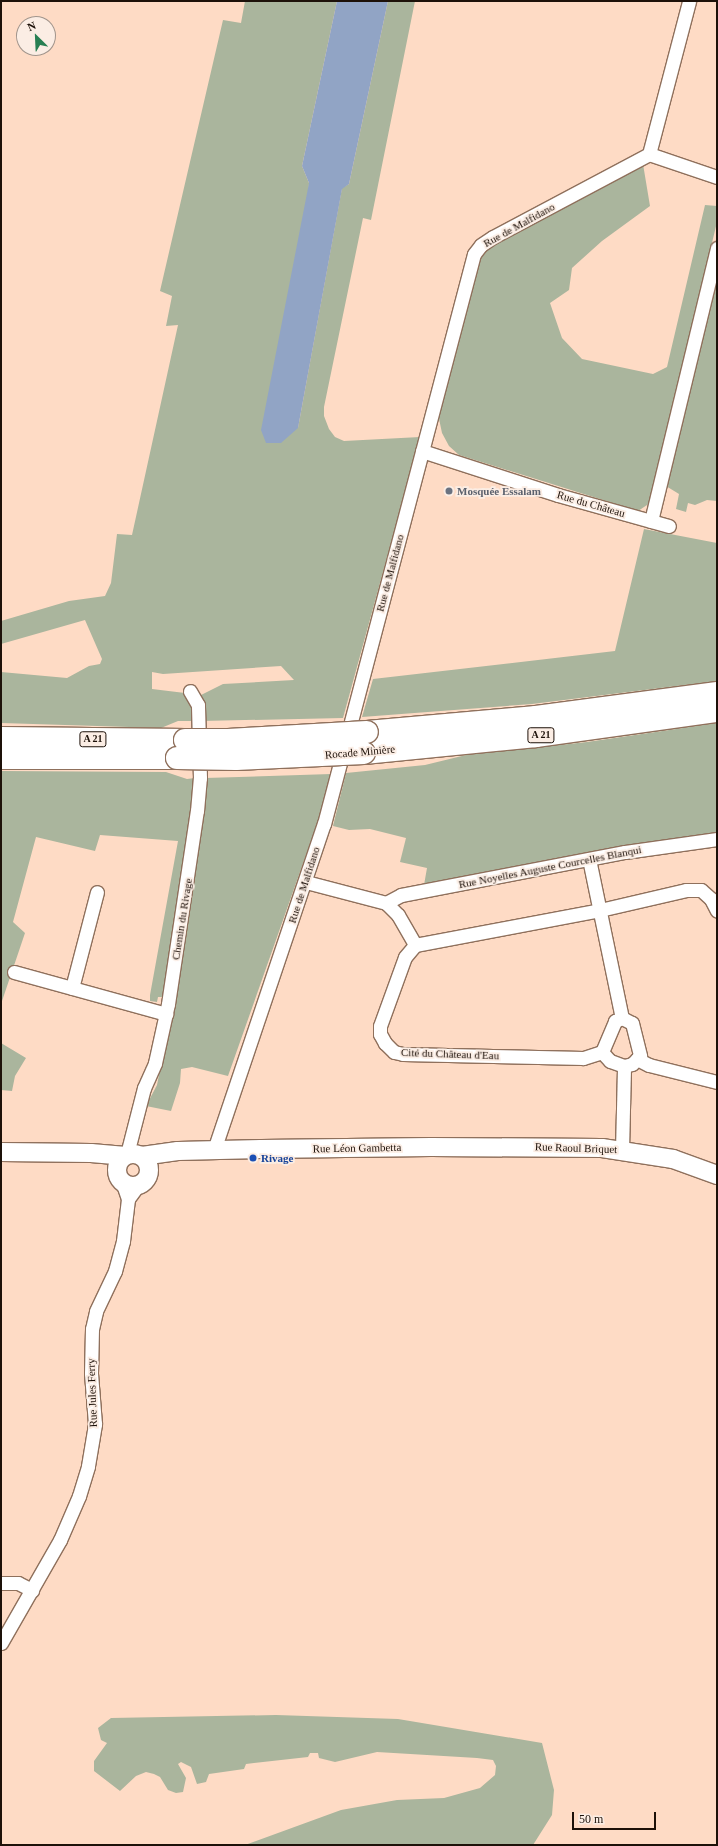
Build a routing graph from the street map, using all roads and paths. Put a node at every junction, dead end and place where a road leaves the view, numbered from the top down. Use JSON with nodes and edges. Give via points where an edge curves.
{"nodes":[{"id":1,"x":689,"y":1,"type":"edge"},
{"id":2,"x":649,"y":154,"type":"junction"},
{"id":3,"x":717,"y":178,"type":"edge"},
{"id":4,"x":717,"y":248,"type":"edge"},
{"id":5,"x":422,"y":451,"type":"junction"},
{"id":6,"x":651,"y":521,"type":"junction"},
{"id":7,"x":669,"y":526,"type":"dead end"},
{"id":8,"x":190,"y":691,"type":"dead end"},
{"id":9,"x":717,"y":693,"type":"edge"},
{"id":10,"x":717,"y":711,"type":"edge"},
{"id":11,"x":1,"y":731,"type":"edge"},
{"id":12,"x":1,"y":738,"type":"edge"},
{"id":13,"x":54,"y":739,"type":"junction"},
{"id":14,"x":365,"y":742,"type":"junction"},
{"id":15,"x":181,"y":749,"type":"junction"},
{"id":16,"x":1,"y":758,"type":"edge"},
{"id":17,"x":717,"y":839,"type":"edge"},
{"id":18,"x":589,"y":859,"type":"junction"},
{"id":19,"x":306,"y":882,"type":"junction"},
{"id":20,"x":98,"y":892,"type":"dead end"},
{"id":21,"x":386,"y":903,"type":"junction"},
{"id":22,"x":600,"y":910,"type":"junction"},
{"id":23,"x":717,"y":911,"type":"edge"},
{"id":24,"x":415,"y":946,"type":"junction"},
{"id":25,"x":14,"y":972,"type":"dead end"},
{"id":26,"x":72,"y":988,"type":"junction"},
{"id":27,"x":166,"y":1014,"type":"junction"},
{"id":28,"x":622,"y":1018,"type":"junction"},
{"id":29,"x":602,"y":1052,"type":"junction"},
{"id":30,"x":637,"y":1059,"type":"junction"},
{"id":31,"x":624,"y":1066,"type":"junction"},
{"id":32,"x":717,"y":1082,"type":"edge"},
{"id":33,"x":431,"y":1147,"type":"joint"},
{"id":34,"x":214,"y":1150,"type":"junction"},
{"id":35,"x":622,"y":1150,"type":"junction"},
{"id":36,"x":1,"y":1152,"type":"edge"},
{"id":37,"x":98,"y":1153,"type":"junction"},
{"id":38,"x":132,"y":1153,"type":"junction"},
{"id":39,"x":163,"y":1154,"type":"junction"},
{"id":40,"x":717,"y":1175,"type":"edge"},
{"id":41,"x":119,"y":1178,"type":"junction"},
{"id":42,"x":144,"y":1179,"type":"junction"},
{"id":43,"x":128,"y":1199,"type":"junction"},
{"id":44,"x":1,"y":1583,"type":"edge"},
{"id":45,"x":32,"y":1590,"type":"junction"},
{"id":46,"x":1,"y":1643,"type":"edge"}],
"edges":[{"from":1,"to":2,"type":"street"},
{"from":2,"to":3,"type":"street"},
{"from":2,"to":5,"type":"street","name":"Rue de Malfidano","via":[[494,236],[477,250],[468,273]]},
{"from":4,"to":6,"type":"street"},
{"from":5,"to":6,"type":"street","name":"Rue du Château","via":[[558,495]]},
{"from":5,"to":19,"type":"street","name":"Rue de Malfidano","via":[[328,809]]},
{"from":6,"to":7,"type":"street","name":"Rue du Château"},
{"from":8,"to":27,"type":"street","name":"Chemin du Rivage","via":[[198,705],[200,778]]},
{"from":9,"to":14,"type":"highway","name":"Rocade Minière","number":"A 21"},
{"from":10,"to":14,"type":"highway","name":"Rocade Minière","number":"A 21","via":[[536,736]]},
{"from":11,"to":13,"type":"highway"},
{"from":12,"to":13,"type":"highway","name":"Rocade Minière","number":"A 21"},
{"from":13,"to":15,"type":"highway","name":"Rocade Minière","number":"A 21"},
{"from":14,"to":15,"type":"highway","name":"Rocade Minière","number":"A 21","bridge":true,"via":[[228,740]]},
{"from":15,"to":16,"type":"highway","name":"Rocade Minière","number":"A 21"},
{"from":17,"to":18,"type":"street","name":"Rue Noyelles Auguste Courcelles Blanqui"},
{"from":18,"to":21,"type":"street","name":"Rue Noyelles Auguste Courcelles Blanqui","via":[[401,895]]},
{"from":18,"to":22,"type":"street"},
{"from":19,"to":21,"type":"street"},
{"from":19,"to":34,"type":"street","name":"Rue de Malfidano"},
{"from":20,"to":26,"type":"street"},
{"from":21,"to":24,"type":"street","via":[[398,915]]},
{"from":22,"to":23,"type":"street","via":[[686,890],[701,890],[711,899]]},
{"from":22,"to":24,"type":"street"},
{"from":22,"to":28,"type":"street"},
{"from":24,"to":29,"type":"street","name":"Cité du Château d'Eau","via":[[405,957],[380,1026],[380,1034],[394,1052],[583,1058]]},
{"from":25,"to":26,"type":"street"},
{"from":26,"to":27,"type":"street"},
{"from":27,"to":38,"type":"street","name":"Chemin du Rivage","via":[[155,1063],[144,1088]]},
{"from":28,"to":29,"type":"street","via":[[615,1022]]},
{"from":28,"to":30,"type":"street","via":[[632,1023],[640,1056]]},
{"from":29,"to":31,"type":"street","via":[[610,1061]]},
{"from":30,"to":31,"type":"street","via":[[632,1064]]},
{"from":30,"to":32,"type":"street","via":[[649,1065]]},
{"from":31,"to":35,"type":"street"},
{"from":33,"to":34,"type":"main road","name":"Rue Léon Gambetta"},
{"from":33,"to":35,"type":"main road","name":"Rue Raoul Briquet","via":[[550,1146]]},
{"from":34,"to":39,"type":"main road","name":"Rue Léon Gambetta"},
{"from":35,"to":40,"type":"main road","name":"Rue Raoul Briquet","via":[[673,1159]]},
{"from":36,"to":37,"type":"main road","name":"Rue Léon Gambetta"},
{"from":37,"to":38,"type":"main road","name":"Rue Léon Gambetta"},
{"from":37,"to":41,"type":"main road"},
{"from":38,"to":39,"type":"main road","name":"Rue Léon Gambetta"},
{"from":38,"to":41,"type":"main road","via":[[117,1165]]},
{"from":38,"to":42,"type":"main road","via":[[148,1163]]},
{"from":39,"to":42,"type":"main road"},
{"from":41,"to":42,"type":"main road","via":[[128,1185]]},
{"from":41,"to":43,"type":"street","name":"Rue Jules Ferry"},
{"from":42,"to":43,"type":"street","name":"Rue Jules Ferry"},
{"from":43,"to":45,"type":"street","name":"Rue Jules Ferry","via":[[123,1241],[115,1271],[96,1311],[92,1329],[91,1373],[95,1424],[88,1466],[70,1519]]},
{"from":44,"to":45,"type":"street","via":[[18,1583]]},
{"from":45,"to":46,"type":"street","name":"Rue Jules Ferry"}]}
